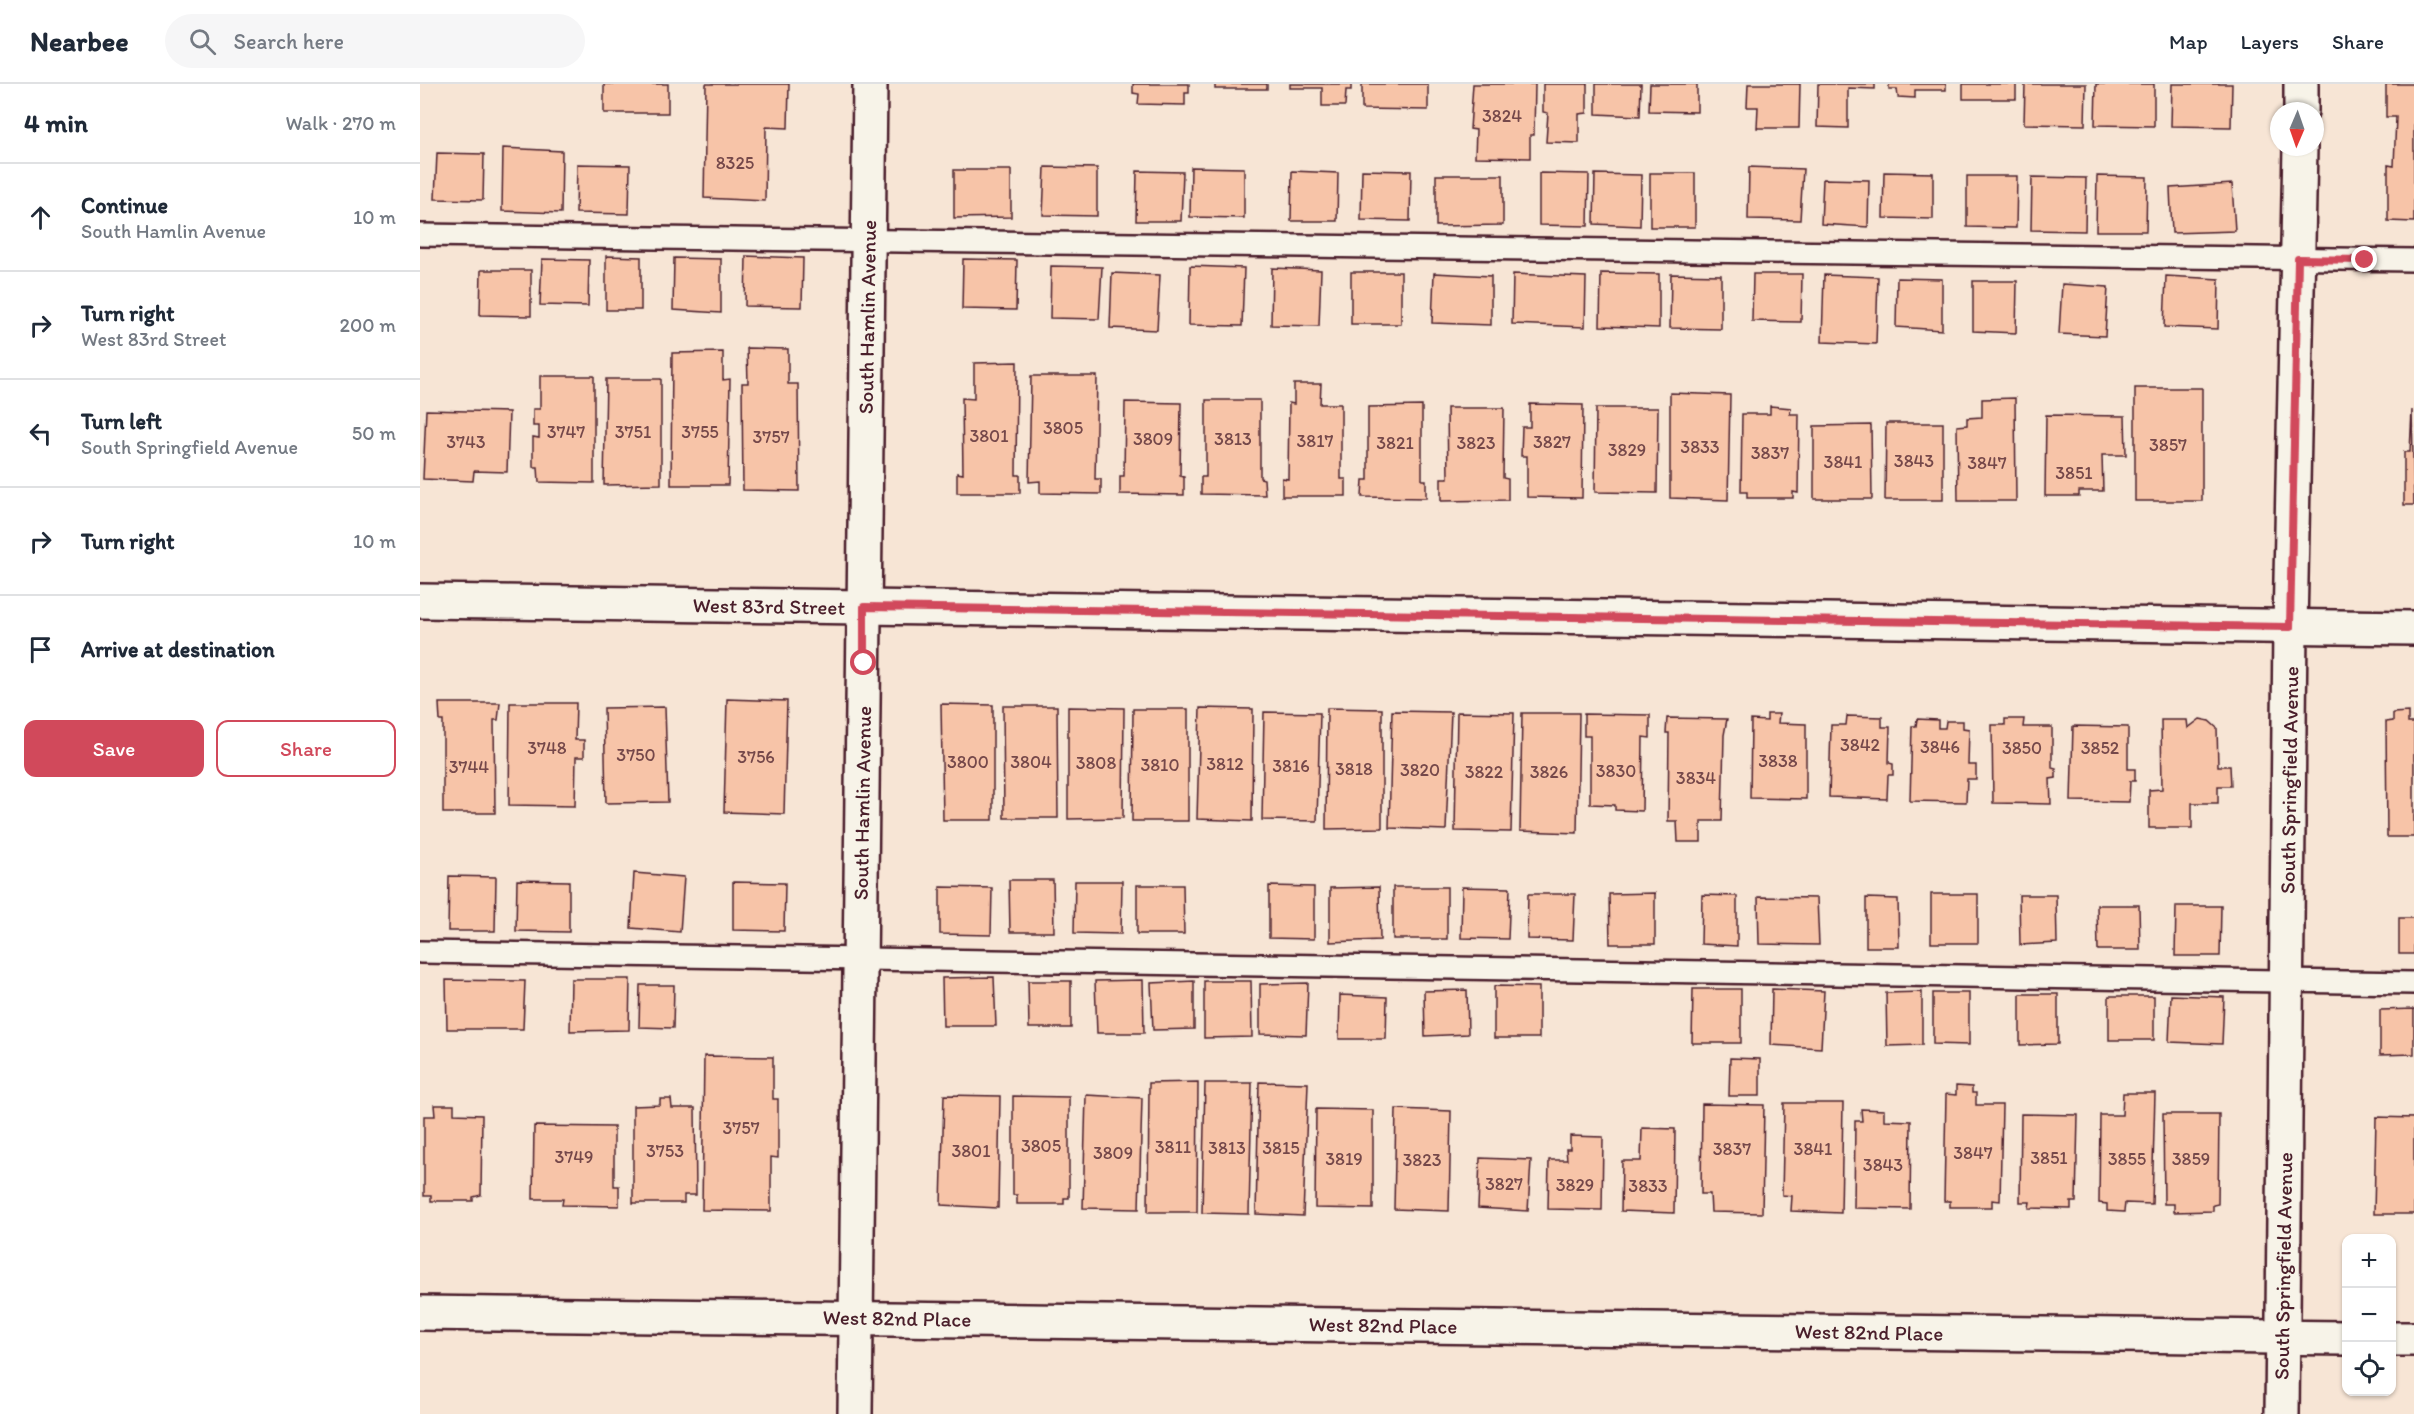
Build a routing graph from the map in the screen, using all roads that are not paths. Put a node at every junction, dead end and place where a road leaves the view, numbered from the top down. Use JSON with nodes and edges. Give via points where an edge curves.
{"nodes":[{"id":1,"x":870,"y":84,"type":"edge"},
{"id":2,"x":2301,"y":84,"type":"edge"},
{"id":3,"x":2301,"y":102,"type":"edge"},
{"id":4,"x":2300,"y":156,"type":"edge"},
{"id":5,"x":420,"y":234,"type":"edge"},
{"id":6,"x":868,"y":242,"type":"junction"},
{"id":7,"x":2298,"y":259,"type":"junction"},
{"id":8,"x":2414,"y":260,"type":"edge"},
{"id":9,"x":420,"y":601,"type":"edge"},
{"id":10,"x":864,"y":607,"type":"junction"},
{"id":11,"x":2290,"y":627,"type":"junction"},
{"id":12,"x":2414,"y":628,"type":"edge"},
{"id":13,"x":420,"y":952,"type":"edge"},
{"id":14,"x":861,"y":958,"type":"junction"},
{"id":15,"x":2287,"y":981,"type":"junction"},
{"id":16,"x":2414,"y":983,"type":"edge"},
{"id":17,"x":420,"y":1313,"type":"edge"},
{"id":18,"x":856,"y":1318,"type":"junction"},
{"id":19,"x":2283,"y":1338,"type":"junction"},
{"id":20,"x":2342,"y":1338,"type":"edge"},
{"id":21,"x":2396,"y":1339,"type":"edge"},
{"id":22,"x":2414,"y":1339,"type":"edge"},
{"id":23,"x":855,"y":1414,"type":"edge"},
{"id":24,"x":2282,"y":1414,"type":"edge"}],
"edges":[{"from":1,"to":6,"type":"street","name":"South Hamlin Avenue"},
{"from":2,"to":3,"type":"street"},
{"from":4,"to":7,"type":"street","name":"South Springfield Avenue"},
{"from":5,"to":6,"type":"lane"},
{"from":6,"to":7,"type":"lane"},
{"from":6,"to":10,"type":"street","name":"South Hamlin Avenue"},
{"from":7,"to":8,"type":"lane"},
{"from":7,"to":11,"type":"street","name":"South Springfield Avenue"},
{"from":9,"to":10,"type":"street","name":"West 83rd Street"},
{"from":10,"to":11,"type":"street","name":"West 83rd Street"},
{"from":10,"to":14,"type":"street","name":"South Hamlin Avenue"},
{"from":11,"to":12,"type":"street","name":"West 83rd Street"},
{"from":11,"to":15,"type":"street","name":"South Springfield Avenue"},
{"from":13,"to":14,"type":"lane"},
{"from":14,"to":15,"type":"lane"},
{"from":14,"to":18,"type":"street","name":"South Hamlin Avenue"},
{"from":15,"to":16,"type":"lane"},
{"from":15,"to":19,"type":"street","name":"South Springfield Avenue"},
{"from":17,"to":18,"type":"street","name":"West 82nd Place"},
{"from":18,"to":19,"type":"street","name":"West 82nd Place"},
{"from":18,"to":23,"type":"street","name":"South Hamlin Avenue"},
{"from":19,"to":20,"type":"street","name":"West 82nd Place"},
{"from":19,"to":24,"type":"street","name":"South Springfield Avenue"},
{"from":21,"to":22,"type":"street"}]}
